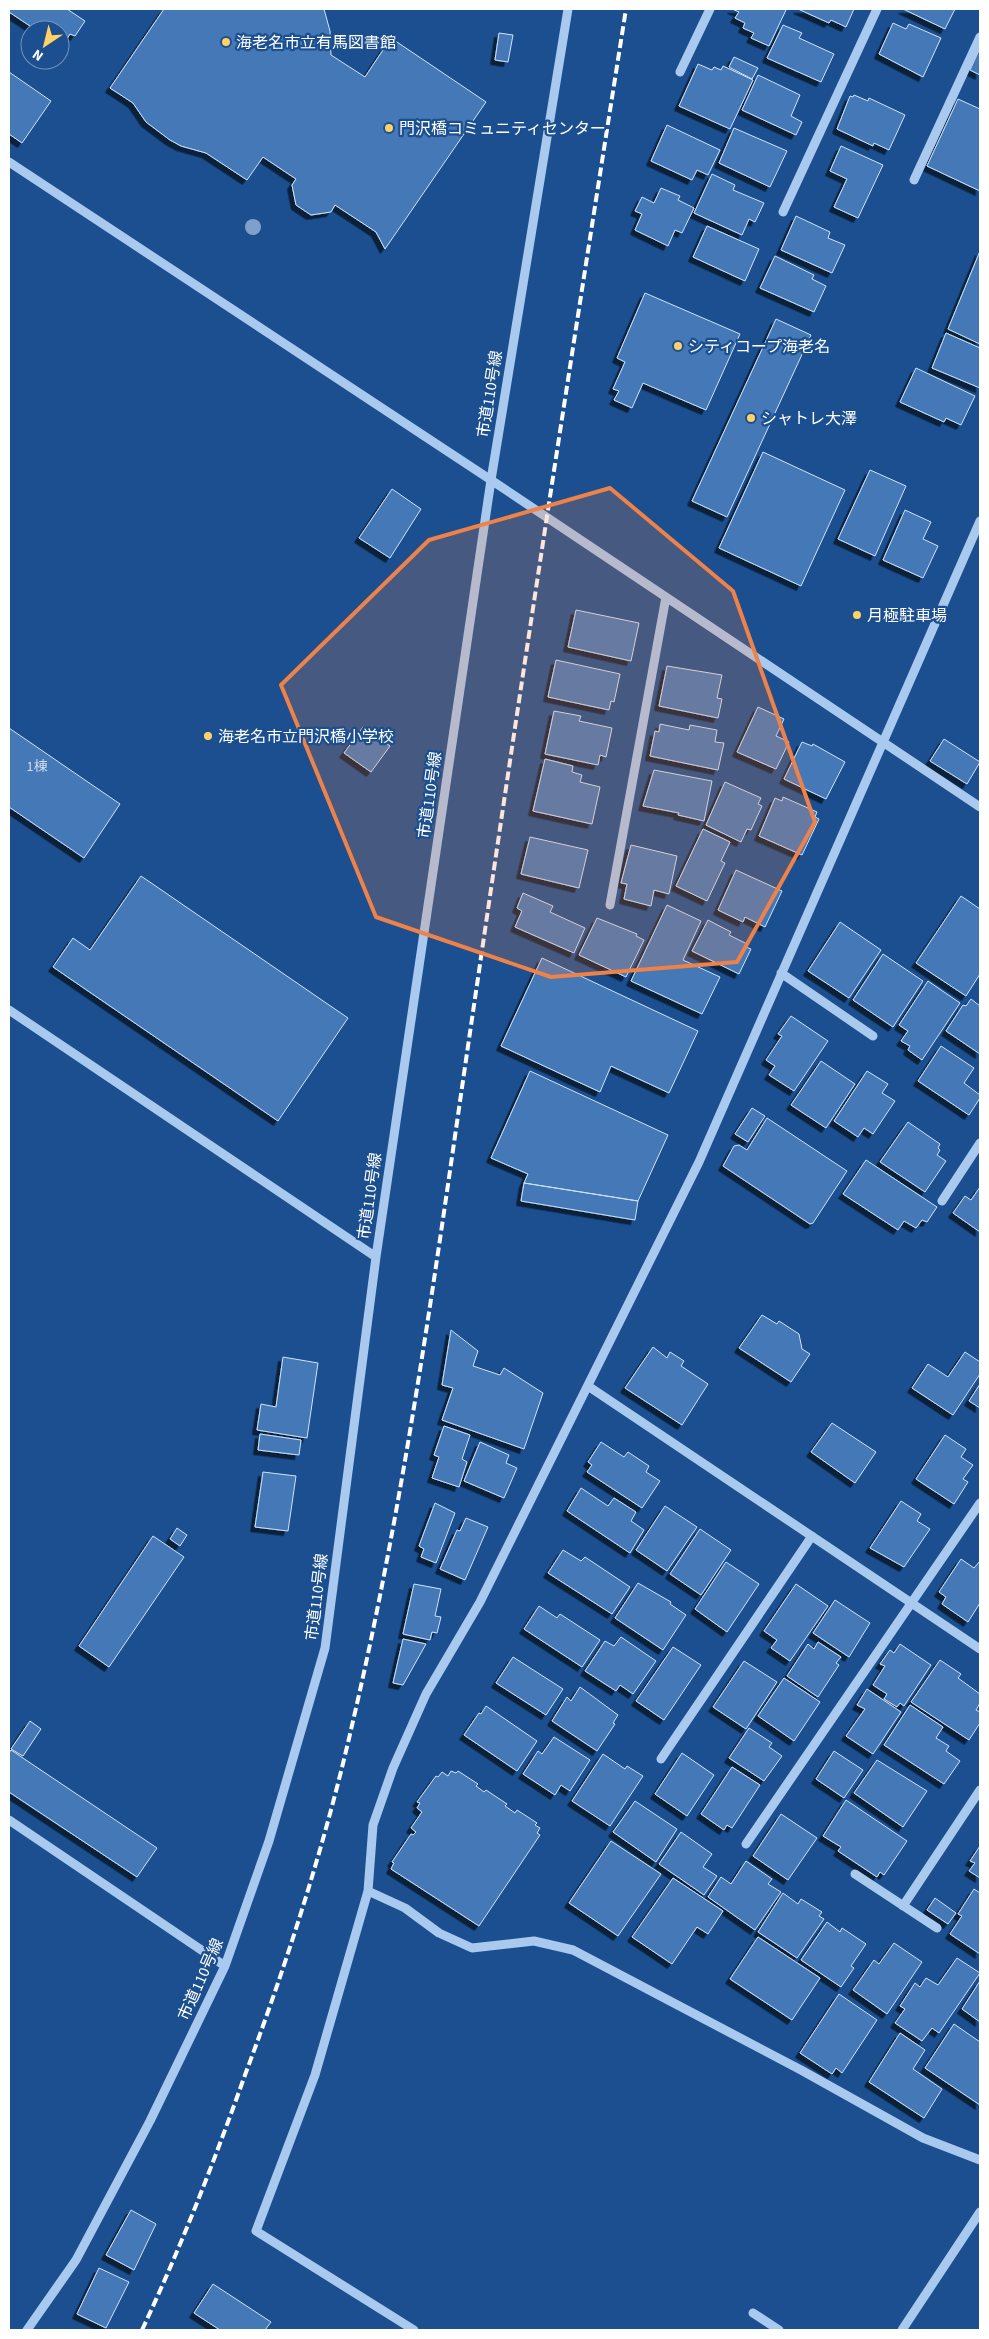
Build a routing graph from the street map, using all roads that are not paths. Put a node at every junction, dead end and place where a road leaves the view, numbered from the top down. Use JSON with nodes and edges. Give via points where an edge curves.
{"nodes":[{"id":1,"x":568,"y":9,"type":"edge"},
{"id":2,"x":710,"y":9,"type":"edge"},
{"id":3,"x":877,"y":9,"type":"edge"},
{"id":4,"x":980,"y":37,"type":"edge"},
{"id":5,"x":680,"y":72,"type":"dead end"},
{"id":6,"x":9,"y":162,"type":"edge"},
{"id":7,"x":914,"y":180,"type":"dead end"},
{"id":8,"x":782,"y":212,"type":"dead end"},
{"id":9,"x":491,"y":480,"type":"junction"},
{"id":10,"x":980,"y":521,"type":"edge"},
{"id":11,"x":666,"y":597,"type":"junction"},
{"id":12,"x":883,"y":742,"type":"junction"},
{"id":13,"x":980,"y":807,"type":"edge"},
{"id":14,"x":610,"y":905,"type":"dead end"},
{"id":15,"x":781,"y":973,"type":"junction"},
{"id":16,"x":9,"y":1010,"type":"edge"},
{"id":17,"x":873,"y":1036,"type":"dead end"},
{"id":18,"x":980,"y":1144,"type":"edge"},
{"id":19,"x":942,"y":1201,"type":"dead end"},
{"id":20,"x":376,"y":1257,"type":"junction"},
{"id":21,"x":588,"y":1386,"type":"junction"},
{"id":22,"x":980,"y":1503,"type":"edge"},
{"id":23,"x":812,"y":1536,"type":"junction"},
{"id":24,"x":911,"y":1602,"type":"junction"},
{"id":25,"x":980,"y":1649,"type":"edge"},
{"id":26,"x":661,"y":1760,"type":"dead end"},
{"id":27,"x":980,"y":1790,"type":"edge"},
{"id":28,"x":9,"y":1820,"type":"edge"},
{"id":29,"x":746,"y":1844,"type":"dead end"},
{"id":30,"x":855,"y":1874,"type":"dead end"},
{"id":31,"x":368,"y":1891,"type":"junction"},
{"id":32,"x":903,"y":1906,"type":"junction"},
{"id":33,"x":937,"y":1928,"type":"dead end"},
{"id":34,"x":224,"y":1966,"type":"junction"},
{"id":35,"x":980,"y":2160,"type":"edge"},
{"id":36,"x":980,"y":2212,"type":"edge"},
{"id":37,"x":753,"y":2314,"type":"dead end"},
{"id":38,"x":27,"y":2330,"type":"edge"},
{"id":39,"x":414,"y":2330,"type":"edge"},
{"id":40,"x":779,"y":2330,"type":"edge"},
{"id":41,"x":902,"y":2330,"type":"edge"}],
"edges":[{"from":1,"to":9,"type":"street","name":"市道110号線"},
{"from":2,"to":5,"type":"street"},
{"from":3,"to":8,"type":"street"},
{"from":4,"to":7,"type":"street"},
{"from":6,"to":9,"type":"street"},
{"from":9,"to":11,"type":"street"},
{"from":9,"to":20,"type":"street","name":"市道110号線"},
{"from":10,"to":12,"type":"street"},
{"from":11,"to":12,"type":"street"},
{"from":11,"to":14,"type":"street"},
{"from":12,"to":13,"type":"street"},
{"from":12,"to":15,"type":"street"},
{"from":15,"to":17,"type":"street"},
{"from":15,"to":21,"type":"street","via":[[699,1162]]},
{"from":16,"to":20,"type":"street"},
{"from":18,"to":19,"type":"street"},
{"from":20,"to":34,"type":"street","name":"市道110号線","via":[[325,1648],[269,1841]]},
{"from":21,"to":23,"type":"street"},
{"from":21,"to":31,"type":"street","via":[[480,1602],[426,1694],[393,1768],[373,1825]]},
{"from":22,"to":24,"type":"street"},
{"from":23,"to":24,"type":"street"},
{"from":23,"to":26,"type":"street"},
{"from":24,"to":25,"type":"street"},
{"from":24,"to":29,"type":"street"},
{"from":27,"to":32,"type":"street"},
{"from":28,"to":34,"type":"street"},
{"from":30,"to":32,"type":"street"},
{"from":31,"to":35,"type":"street","via":[[405,1908],[439,1934],[472,1948],[534,1941],[573,1950],[923,2138]]},
{"from":31,"to":39,"type":"street","via":[[315,2075],[256,2231]]},
{"from":32,"to":33,"type":"street"},
{"from":34,"to":38,"type":"street","name":"市道110号線","via":[[150,2121],[76,2260]]},
{"from":36,"to":41,"type":"street"},
{"from":37,"to":40,"type":"street"}]}
